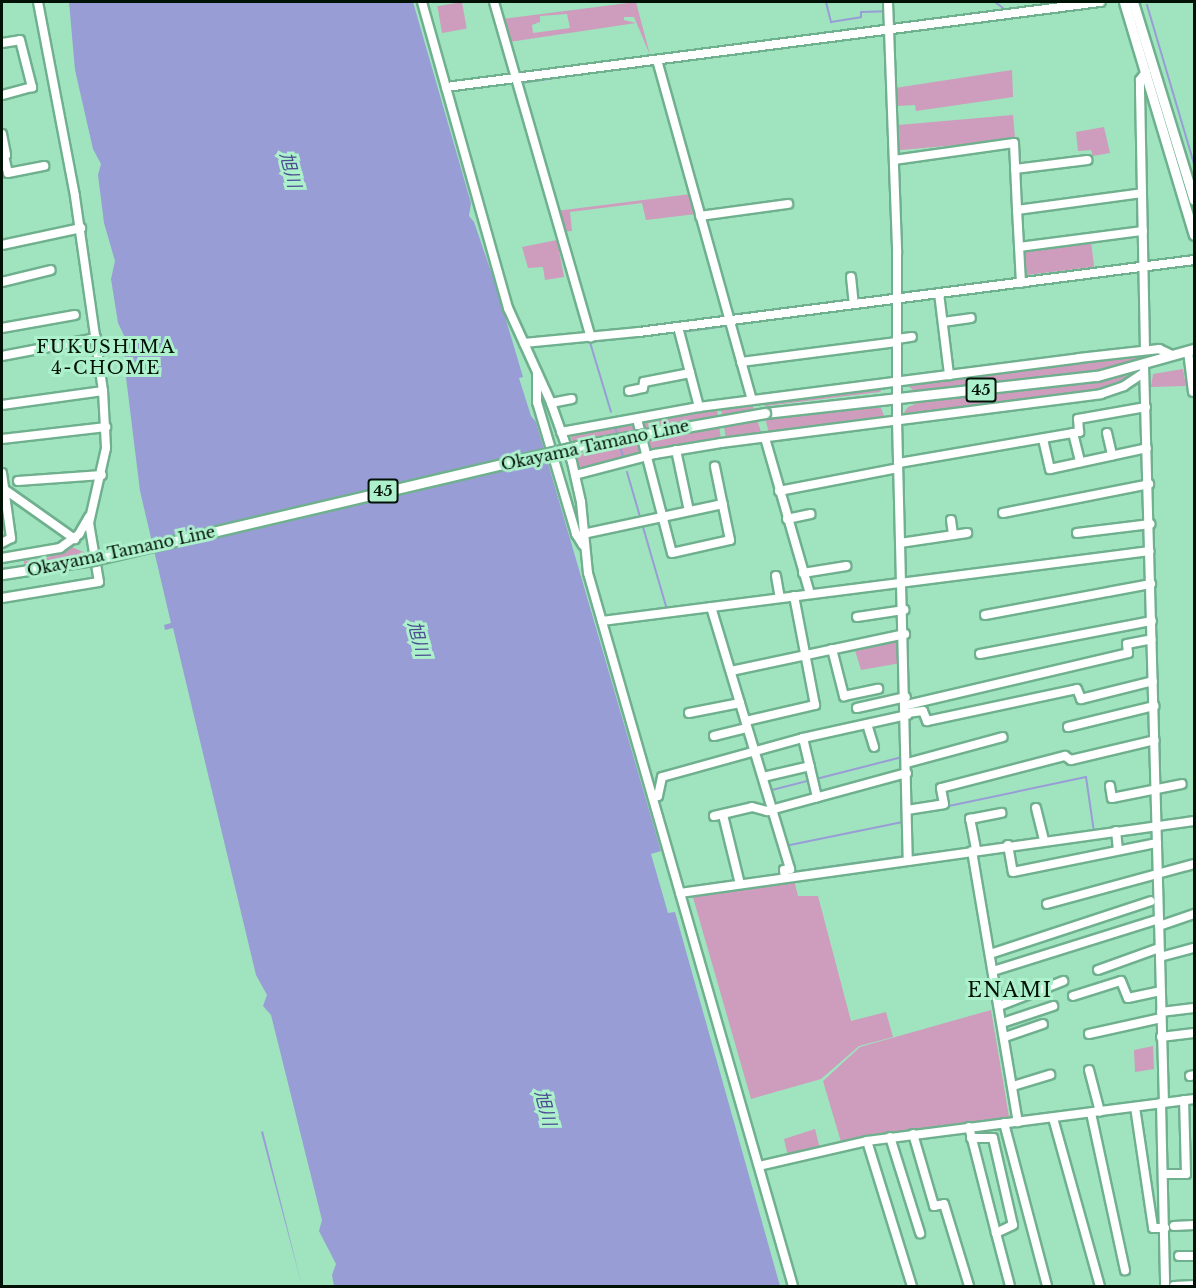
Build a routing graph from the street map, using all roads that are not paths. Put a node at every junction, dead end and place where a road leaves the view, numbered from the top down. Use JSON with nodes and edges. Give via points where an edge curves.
{"nodes":[{"id":1,"x":38,"y":2,"type":"edge"},
{"id":2,"x":422,"y":2,"type":"edge"},
{"id":3,"x":494,"y":2,"type":"edge"},
{"id":4,"x":888,"y":2,"type":"edge"},
{"id":5,"x":1100,"y":2,"type":"edge"},
{"id":6,"x":1124,"y":2,"type":"edge"},
{"id":7,"x":1133,"y":2,"type":"edge"},
{"id":8,"x":889,"y":33,"type":"junction"},
{"id":9,"x":2,"y":43,"type":"edge"},
{"id":10,"x":658,"y":62,"type":"junction"},
{"id":11,"x":1146,"y":72,"type":"junction"},
{"id":12,"x":516,"y":80,"type":"junction"},
{"id":13,"x":446,"y":87,"type":"junction"},
{"id":14,"x":2,"y":95,"type":"edge"},
{"id":15,"x":2,"y":134,"type":"edge"},
{"id":16,"x":3,"y":156,"type":"edge"},
{"id":17,"x":894,"y":160,"type":"junction"},
{"id":18,"x":1087,"y":160,"type":"dead end"},
{"id":19,"x":44,"y":166,"type":"dead end"},
{"id":20,"x":1015,"y":170,"type":"junction"},
{"id":21,"x":1140,"y":193,"type":"junction"},
{"id":22,"x":1194,"y":200,"type":"edge"},
{"id":23,"x":788,"y":204,"type":"dead end"},
{"id":24,"x":1017,"y":210,"type":"junction"},
{"id":25,"x":700,"y":216,"type":"junction"},
{"id":26,"x":81,"y":228,"type":"junction"},
{"id":27,"x":1141,"y":231,"type":"junction"},
{"id":28,"x":1194,"y":235,"type":"edge"},
{"id":29,"x":2,"y":245,"type":"edge"},
{"id":30,"x":1019,"y":247,"type":"junction"},
{"id":31,"x":1194,"y":260,"type":"edge"},
{"id":32,"x":1142,"y":267,"type":"junction"},
{"id":33,"x":51,"y":270,"type":"dead end"},
{"id":34,"x":851,"y":277,"type":"dead end"},
{"id":35,"x":1021,"y":280,"type":"junction"},
{"id":36,"x":2,"y":282,"type":"edge"},
{"id":37,"x":898,"y":295,"type":"junction"},
{"id":38,"x":940,"y":296,"type":"junction"},
{"id":39,"x":853,"y":301,"type":"junction"},
{"id":40,"x":75,"y":315,"type":"dead end"},
{"id":41,"x":971,"y":318,"type":"dead end"},
{"id":42,"x":730,"y":320,"type":"junction"},
{"id":43,"x":943,"y":322,"type":"junction"},
{"id":44,"x":2,"y":328,"type":"edge"},
{"id":45,"x":678,"y":330,"type":"junction"},
{"id":46,"x":912,"y":337,"type":"dead end"},
{"id":47,"x":96,"y":338,"type":"junction"},
{"id":48,"x":589,"y":338,"type":"junction"},
{"id":49,"x":897,"y":341,"type":"junction"},
{"id":50,"x":524,"y":343,"type":"junction"},
{"id":51,"x":1144,"y":350,"type":"junction"},
{"id":52,"x":1191,"y":350,"type":"edge"},
{"id":53,"x":1172,"y":355,"type":"junction"},
{"id":54,"x":2,"y":356,"type":"edge"},
{"id":55,"x":741,"y":362,"type":"junction"},
{"id":56,"x":1143,"y":370,"type":"junction"},
{"id":57,"x":537,"y":372,"type":"junction"},
{"id":58,"x":690,"y":373,"type":"junction"},
{"id":59,"x":949,"y":375,"type":"junction"},
{"id":60,"x":899,"y":381,"type":"junction"},
{"id":61,"x":1129,"y":384,"type":"junction"},
{"id":62,"x":1143,"y":390,"type":"junction"},
{"id":63,"x":103,"y":391,"type":"junction"},
{"id":64,"x":629,"y":392,"type":"dead end"},
{"id":65,"x":1193,"y":392,"type":"dead end"},
{"id":66,"x":572,"y":399,"type":"dead end"},
{"id":67,"x":899,"y":399,"type":"junction"},
{"id":68,"x":752,"y":400,"type":"junction"},
{"id":69,"x":551,"y":403,"type":"junction"},
{"id":70,"x":2,"y":405,"type":"edge"},
{"id":71,"x":699,"y":407,"type":"junction"},
{"id":72,"x":1146,"y":407,"type":"junction"},
{"id":73,"x":637,"y":419,"type":"junction"},
{"id":74,"x":897,"y":420,"type":"junction"},
{"id":75,"x":106,"y":427,"type":"junction"},
{"id":76,"x":561,"y":432,"type":"junction"},
{"id":77,"x":1073,"y":433,"type":"junction"},
{"id":78,"x":1107,"y":433,"type":"dead end"},
{"id":79,"x":765,"y":438,"type":"junction"},
{"id":80,"x":2,"y":439,"type":"edge"},
{"id":81,"x":1043,"y":439,"type":"junction"},
{"id":82,"x":1147,"y":448,"type":"junction"},
{"id":83,"x":676,"y":450,"type":"junction"},
{"id":84,"x":1112,"y":455,"type":"junction"},
{"id":85,"x":646,"y":457,"type":"junction"},
{"id":86,"x":1080,"y":462,"type":"junction"},
{"id":87,"x":715,"y":466,"type":"dead end"},
{"id":88,"x":898,"y":466,"type":"junction"},
{"id":89,"x":2,"y":473,"type":"edge"},
{"id":90,"x":102,"y":475,"type":"junction"},
{"id":91,"x":575,"y":475,"type":"junction"},
{"id":92,"x":18,"y":481,"type":"dead end"},
{"id":93,"x":1146,"y":485,"type":"junction"},
{"id":94,"x":4,"y":489,"type":"junction"},
{"id":95,"x":779,"y":491,"type":"junction"},
{"id":96,"x":723,"y":504,"type":"junction"},
{"id":97,"x":689,"y":511,"type":"junction"},
{"id":98,"x":91,"y":513,"type":"junction"},
{"id":99,"x":1003,"y":513,"type":"dead end"},
{"id":100,"x":810,"y":514,"type":"dead end"},
{"id":101,"x":663,"y":516,"type":"junction"},
{"id":102,"x":787,"y":519,"type":"junction"},
{"id":103,"x":951,"y":520,"type":"dead end"},
{"id":104,"x":1147,"y":524,"type":"junction"},
{"id":105,"x":967,"y":532,"type":"dead end"},
{"id":106,"x":1077,"y":533,"type":"dead end"},
{"id":107,"x":583,"y":534,"type":"junction"},
{"id":108,"x":953,"y":535,"type":"junction"},
{"id":109,"x":76,"y":538,"type":"junction"},
{"id":110,"x":2,"y":543,"type":"edge"},
{"id":111,"x":900,"y":543,"type":"junction"},
{"id":112,"x":92,"y":545,"type":"junction"},
{"id":113,"x":584,"y":547,"type":"junction"},
{"id":114,"x":1150,"y":551,"type":"junction"},
{"id":115,"x":2,"y":558,"type":"edge"},
{"id":116,"x":846,"y":566,"type":"dead end"},
{"id":117,"x":803,"y":573,"type":"junction"},
{"id":118,"x":2,"y":574,"type":"edge"},
{"id":119,"x":776,"y":576,"type":"dead end"},
{"id":120,"x":903,"y":583,"type":"junction"},
{"id":121,"x":1151,"y":584,"type":"junction"},
{"id":122,"x":810,"y":594,"type":"junction"},
{"id":123,"x":2,"y":598,"type":"edge"},
{"id":124,"x":780,"y":598,"type":"junction"},
{"id":125,"x":795,"y":598,"type":"junction"},
{"id":126,"x":711,"y":609,"type":"junction"},
{"id":127,"x":902,"y":610,"type":"junction"},
{"id":128,"x":985,"y":615,"type":"dead end"},
{"id":129,"x":856,"y":617,"type":"dead end"},
{"id":130,"x":602,"y":621,"type":"junction"},
{"id":131,"x":1152,"y":621,"type":"junction"},
{"id":132,"x":903,"y":635,"type":"junction"},
{"id":133,"x":1152,"y":639,"type":"junction"},
{"id":134,"x":832,"y":650,"type":"junction"},
{"id":135,"x":980,"y":654,"type":"dead end"},
{"id":136,"x":804,"y":655,"type":"junction"},
{"id":137,"x":730,"y":671,"type":"junction"},
{"id":138,"x":1150,"y":682,"type":"junction"},
{"id":139,"x":878,"y":689,"type":"dead end"},
{"id":140,"x":737,"y":703,"type":"junction"},
{"id":141,"x":905,"y":707,"type":"junction"},
{"id":142,"x":1151,"y":707,"type":"junction"},
{"id":143,"x":857,"y":708,"type":"dead end"},
{"id":144,"x":689,"y":713,"type":"dead end"},
{"id":145,"x":867,"y":724,"type":"junction"},
{"id":146,"x":745,"y":727,"type":"junction"},
{"id":147,"x":1068,"y":727,"type":"dead end"},
{"id":148,"x":714,"y":736,"type":"dead end"},
{"id":149,"x":1004,"y":737,"type":"dead end"},
{"id":150,"x":803,"y":738,"type":"junction"},
{"id":151,"x":1152,"y":741,"type":"junction"},
{"id":152,"x":874,"y":747,"type":"dead end"},
{"id":153,"x":753,"y":753,"type":"junction"},
{"id":154,"x":907,"y":763,"type":"junction"},
{"id":155,"x":810,"y":765,"type":"junction"},
{"id":156,"x":907,"y":773,"type":"junction"},
{"id":157,"x":763,"y":777,"type":"junction"},
{"id":158,"x":1182,"y":784,"type":"dead end"},
{"id":159,"x":1110,"y":786,"type":"dead end"},
{"id":160,"x":1153,"y":790,"type":"junction"},
{"id":161,"x":817,"y":797,"type":"junction"},
{"id":162,"x":652,"y":798,"type":"junction"},
{"id":163,"x":1036,"y":808,"type":"dead end"},
{"id":164,"x":770,"y":810,"type":"junction"},
{"id":165,"x":907,"y":810,"type":"junction"},
{"id":166,"x":1001,"y":813,"type":"dead end"},
{"id":167,"x":1194,"y":821,"type":"edge"},
{"id":168,"x":1156,"y":826,"type":"junction"},
{"id":169,"x":1116,"y":833,"type":"junction"},
{"id":170,"x":1044,"y":841,"type":"junction"},
{"id":171,"x":1154,"y":844,"type":"junction"},
{"id":172,"x":1008,"y":847,"type":"junction"},
{"id":173,"x":1118,"y":849,"type":"junction"},
{"id":174,"x":971,"y":851,"type":"junction"},
{"id":175,"x":908,"y":857,"type":"junction"},
{"id":176,"x":1194,"y":864,"type":"edge"},
{"id":177,"x":787,"y":872,"type":"junction"},
{"id":178,"x":1155,"y":874,"type":"junction"},
{"id":179,"x":740,"y":884,"type":"junction"},
{"id":180,"x":680,"y":892,"type":"junction"},
{"id":181,"x":1151,"y":901,"type":"dead end"},
{"id":182,"x":1047,"y":904,"type":"dead end"},
{"id":183,"x":1194,"y":914,"type":"edge"},
{"id":184,"x":1157,"y":921,"type":"junction"},
{"id":185,"x":1194,"y":948,"type":"edge"},
{"id":186,"x":1158,"y":951,"type":"junction"},
{"id":187,"x":990,"y":954,"type":"junction"},
{"id":188,"x":1098,"y":970,"type":"dead end"},
{"id":189,"x":993,"y":971,"type":"junction"},
{"id":190,"x":1063,"y":981,"type":"dead end"},
{"id":191,"x":1157,"y":991,"type":"junction"},
{"id":192,"x":1073,"y":996,"type":"dead end"},
{"id":193,"x":999,"y":1005,"type":"junction"},
{"id":194,"x":1053,"y":1006,"type":"dead end"},
{"id":195,"x":1194,"y":1008,"type":"edge"},
{"id":196,"x":1159,"y":1017,"type":"junction"},
{"id":197,"x":1002,"y":1023,"type":"junction"},
{"id":198,"x":1043,"y":1024,"type":"dead end"},
{"id":199,"x":1194,"y":1033,"type":"edge"},
{"id":200,"x":1089,"y":1034,"type":"dead end"},
{"id":201,"x":1161,"y":1036,"type":"junction"},
{"id":202,"x":1005,"y":1037,"type":"junction"},
{"id":203,"x":1089,"y":1070,"type":"dead end"},
{"id":204,"x":1050,"y":1075,"type":"dead end"},
{"id":205,"x":1013,"y":1086,"type":"junction"},
{"id":206,"x":1194,"y":1099,"type":"edge"},
{"id":207,"x":1184,"y":1103,"type":"junction"},
{"id":208,"x":1162,"y":1105,"type":"junction"},
{"id":209,"x":1135,"y":1110,"type":"junction"},
{"id":210,"x":1100,"y":1112,"type":"junction"},
{"id":211,"x":1091,"y":1115,"type":"junction"},
{"id":212,"x":1054,"y":1120,"type":"junction"},
{"id":213,"x":1018,"y":1122,"type":"junction"},
{"id":214,"x":1005,"y":1125,"type":"junction"},
{"id":215,"x":985,"y":1130,"type":"junction"},
{"id":216,"x":970,"y":1132,"type":"junction"},
{"id":217,"x":913,"y":1137,"type":"junction"},
{"id":218,"x":890,"y":1140,"type":"junction"},
{"id":219,"x":867,"y":1141,"type":"junction"},
{"id":220,"x":759,"y":1166,"type":"junction"},
{"id":221,"x":1166,"y":1174,"type":"junction"},
{"id":222,"x":1194,"y":1225,"type":"edge"},
{"id":223,"x":1174,"y":1226,"type":"dead end"},
{"id":224,"x":1165,"y":1228,"type":"junction"},
{"id":225,"x":920,"y":1233,"type":"dead end"},
{"id":226,"x":996,"y":1233,"type":"junction"},
{"id":227,"x":1179,"y":1256,"type":"dead end"},
{"id":228,"x":1194,"y":1256,"type":"edge"},
{"id":229,"x":1125,"y":1270,"type":"dead end"},
{"id":230,"x":1174,"y":1286,"type":"edge"},
{"id":231,"x":1194,"y":1286,"type":"edge"},
{"id":232,"x":793,"y":1287,"type":"edge"},
{"id":233,"x":912,"y":1287,"type":"edge"},
{"id":234,"x":969,"y":1287,"type":"edge"},
{"id":235,"x":1010,"y":1287,"type":"edge"},
{"id":236,"x":1047,"y":1287,"type":"edge"},
{"id":237,"x":1100,"y":1287,"type":"edge"},
{"id":238,"x":1165,"y":1287,"type":"edge"}],
"edges":[{"from":1,"to":26,"type":"street"},
{"from":2,"to":13,"type":"street"},
{"from":3,"to":12,"type":"street"},
{"from":4,"to":8,"type":"street"},
{"from":5,"to":8,"type":"street"},
{"from":6,"to":11,"type":"main road"},
{"from":7,"to":22,"type":"main road"},
{"from":8,"to":10,"type":"street"},
{"from":8,"to":17,"type":"street"},
{"from":9,"to":14,"type":"street","via":[[20,40],[32,87]]},
{"from":10,"to":12,"type":"street"},
{"from":10,"to":25,"type":"street"},
{"from":11,"to":21,"type":"street","via":[[1140,87]]},
{"from":11,"to":28,"type":"main road"},
{"from":12,"to":13,"type":"street"},
{"from":12,"to":48,"type":"street"},
{"from":13,"to":50,"type":"street","via":[[508,308]]},
{"from":15,"to":16,"type":"street"},
{"from":16,"to":19,"type":"street","via":[[8,173]]},
{"from":17,"to":20,"type":"street","via":[[1014,143]]},
{"from":17,"to":37,"type":"street"},
{"from":18,"to":20,"type":"street"},
{"from":20,"to":24,"type":"street"},
{"from":21,"to":24,"type":"street"},
{"from":21,"to":27,"type":"street"},
{"from":23,"to":25,"type":"street"},
{"from":24,"to":30,"type":"street"},
{"from":25,"to":42,"type":"street"},
{"from":26,"to":29,"type":"street"},
{"from":26,"to":47,"type":"street"},
{"from":27,"to":30,"type":"street"},
{"from":27,"to":32,"type":"street"},
{"from":30,"to":35,"type":"street"},
{"from":31,"to":32,"type":"street"},
{"from":32,"to":35,"type":"street"},
{"from":32,"to":51,"type":"street"},
{"from":33,"to":36,"type":"street"},
{"from":34,"to":39,"type":"street"},
{"from":35,"to":38,"type":"street"},
{"from":37,"to":38,"type":"street"},
{"from":37,"to":39,"type":"street"},
{"from":37,"to":49,"type":"street"},
{"from":38,"to":43,"type":"street"},
{"from":39,"to":42,"type":"street"},
{"from":40,"to":44,"type":"street"},
{"from":41,"to":43,"type":"street"},
{"from":42,"to":45,"type":"street"},
{"from":42,"to":55,"type":"street"},
{"from":43,"to":59,"type":"street"},
{"from":45,"to":48,"type":"street"},
{"from":45,"to":58,"type":"street"},
{"from":46,"to":49,"type":"street"},
{"from":47,"to":54,"type":"street"},
{"from":47,"to":63,"type":"street"},
{"from":48,"to":50,"type":"street"},
{"from":49,"to":55,"type":"street"},
{"from":49,"to":60,"type":"street"},
{"from":50,"to":57,"type":"street"},
{"from":51,"to":53,"type":"street","via":[[1162,349]]},
{"from":51,"to":59,"type":"street"},
{"from":52,"to":53,"type":"main road","name":"Okayama Tamano Line","number":"45"},
{"from":52,"to":65,"type":"street"},
{"from":53,"to":56,"type":"main road","name":"Okayama Tamano Line","number":"45"},
{"from":55,"to":68,"type":"street"},
{"from":56,"to":61,"type":"street"},
{"from":56,"to":62,"type":"street"},
{"from":56,"to":67,"type":"main road","name":"Okayama Tamano Line","number":"45"},
{"from":57,"to":69,"type":"street"},
{"from":57,"to":113,"type":"street","via":[[537,402],[576,534]]},
{"from":58,"to":64,"type":"street","via":[[644,382],[643,388]]},
{"from":58,"to":71,"type":"street"},
{"from":59,"to":60,"type":"street"},
{"from":60,"to":67,"type":"street"},
{"from":60,"to":68,"type":"street"},
{"from":61,"to":62,"type":"street"},
{"from":61,"to":74,"type":"street","via":[[1101,394]]},
{"from":62,"to":72,"type":"street"},
{"from":63,"to":70,"type":"street"},
{"from":63,"to":75,"type":"street"},
{"from":66,"to":69,"type":"street"},
{"from":67,"to":74,"type":"street"},
{"from":67,"to":118,"type":"main road","name":"Okayama Tamano Line","number":"45","bridge":true,"via":[[765,413],[601,441],[93,560]]},
{"from":68,"to":71,"type":"street"},
{"from":69,"to":76,"type":"street"},
{"from":71,"to":73,"type":"street"},
{"from":72,"to":77,"type":"street","via":[[1078,419],[1079,432]]},
{"from":72,"to":82,"type":"street"},
{"from":73,"to":76,"type":"street"},
{"from":73,"to":85,"type":"street"},
{"from":74,"to":79,"type":"street"},
{"from":74,"to":88,"type":"street"},
{"from":75,"to":80,"type":"street"},
{"from":75,"to":90,"type":"street"},
{"from":76,"to":91,"type":"street"},
{"from":77,"to":81,"type":"street"},
{"from":77,"to":86,"type":"street"},
{"from":78,"to":84,"type":"street"},
{"from":79,"to":83,"type":"street"},
{"from":79,"to":95,"type":"street"},
{"from":81,"to":86,"type":"street","via":[[1050,468]]},
{"from":81,"to":88,"type":"street"},
{"from":82,"to":84,"type":"street"},
{"from":82,"to":93,"type":"street"},
{"from":83,"to":85,"type":"street"},
{"from":83,"to":97,"type":"street"},
{"from":84,"to":86,"type":"street"},
{"from":85,"to":91,"type":"street"},
{"from":85,"to":101,"type":"street"},
{"from":87,"to":96,"type":"street"},
{"from":88,"to":95,"type":"street"},
{"from":88,"to":111,"type":"street"},
{"from":89,"to":94,"type":"street"},
{"from":90,"to":92,"type":"street"},
{"from":90,"to":98,"type":"street"},
{"from":91,"to":107,"type":"street"},
{"from":93,"to":99,"type":"street"},
{"from":93,"to":104,"type":"street"},
{"from":94,"to":109,"type":"street"},
{"from":94,"to":110,"type":"street","via":[[11,538]]},
{"from":95,"to":102,"type":"street"},
{"from":96,"to":97,"type":"street"},
{"from":96,"to":101,"type":"street","via":[[729,540],[672,553]]},
{"from":97,"to":101,"type":"street"},
{"from":98,"to":109,"type":"street"},
{"from":98,"to":112,"type":"street"},
{"from":100,"to":102,"type":"street"},
{"from":101,"to":107,"type":"street"},
{"from":102,"to":117,"type":"street"},
{"from":103,"to":108,"type":"street"},
{"from":104,"to":106,"type":"street"},
{"from":104,"to":114,"type":"street"},
{"from":105,"to":108,"type":"street"},
{"from":107,"to":113,"type":"street"},
{"from":108,"to":111,"type":"street"},
{"from":109,"to":112,"type":"street"},
{"from":109,"to":115,"type":"street","via":[[50,552]]},
{"from":111,"to":120,"type":"street"},
{"from":112,"to":123,"type":"street","via":[[99,582]]},
{"from":113,"to":130,"type":"street"},
{"from":114,"to":120,"type":"street"},
{"from":114,"to":121,"type":"street"},
{"from":116,"to":117,"type":"street"},
{"from":117,"to":122,"type":"street"},
{"from":119,"to":124,"type":"street"},
{"from":120,"to":122,"type":"street"},
{"from":120,"to":127,"type":"street"},
{"from":121,"to":128,"type":"street"},
{"from":121,"to":131,"type":"street"},
{"from":122,"to":125,"type":"street"},
{"from":124,"to":125,"type":"street"},
{"from":124,"to":126,"type":"street"},
{"from":125,"to":136,"type":"street"},
{"from":126,"to":130,"type":"street"},
{"from":126,"to":137,"type":"street"},
{"from":127,"to":129,"type":"street"},
{"from":127,"to":132,"type":"street"},
{"from":130,"to":162,"type":"street"},
{"from":131,"to":133,"type":"street"},
{"from":131,"to":135,"type":"street"},
{"from":132,"to":134,"type":"street"},
{"from":132,"to":141,"type":"street"},
{"from":133,"to":138,"type":"street"},
{"from":133,"to":141,"type":"street","via":[[1127,644],[1128,652]]},
{"from":134,"to":136,"type":"street"},
{"from":134,"to":139,"type":"street","via":[[844,696]]},
{"from":136,"to":137,"type":"street"},
{"from":136,"to":146,"type":"street","via":[[815,705]]},
{"from":137,"to":140,"type":"street"},
{"from":138,"to":141,"type":"street","via":[[1081,699],[1077,689],[927,721],[923,711]]},
{"from":138,"to":142,"type":"street"},
{"from":140,"to":144,"type":"street"},
{"from":140,"to":146,"type":"street"},
{"from":141,"to":143,"type":"street"},
{"from":141,"to":145,"type":"street"},
{"from":141,"to":154,"type":"street"},
{"from":142,"to":147,"type":"street"},
{"from":142,"to":151,"type":"street"},
{"from":145,"to":150,"type":"street"},
{"from":145,"to":152,"type":"street"},
{"from":146,"to":148,"type":"street"},
{"from":146,"to":153,"type":"street"},
{"from":149,"to":154,"type":"street"},
{"from":150,"to":153,"type":"street"},
{"from":150,"to":155,"type":"street"},
{"from":151,"to":160,"type":"street"},
{"from":151,"to":165,"type":"street","via":[[1071,759],[1065,756],[940,788],[944,804]]},
{"from":153,"to":157,"type":"street"},
{"from":153,"to":162,"type":"street","via":[[662,777],[658,796]]},
{"from":154,"to":156,"type":"street"},
{"from":155,"to":157,"type":"street"},
{"from":155,"to":161,"type":"street"},
{"from":156,"to":161,"type":"street"},
{"from":156,"to":165,"type":"street"},
{"from":157,"to":164,"type":"street"},
{"from":158,"to":160,"type":"street"},
{"from":159,"to":160,"type":"street","via":[[1112,798]]},
{"from":160,"to":168,"type":"street"},
{"from":161,"to":164,"type":"street"},
{"from":162,"to":180,"type":"street"},
{"from":163,"to":170,"type":"street"},
{"from":164,"to":177,"type":"street"},
{"from":164,"to":179,"type":"street","via":[[752,807],[719,816]]},
{"from":165,"to":175,"type":"street"},
{"from":166,"to":174,"type":"street","via":[[970,819]]},
{"from":167,"to":168,"type":"street"},
{"from":168,"to":169,"type":"street"},
{"from":168,"to":171,"type":"street"},
{"from":169,"to":170,"type":"street"},
{"from":169,"to":173,"type":"street"},
{"from":170,"to":172,"type":"street"},
{"from":171,"to":173,"type":"street"},
{"from":171,"to":178,"type":"street"},
{"from":172,"to":173,"type":"street","via":[[1013,872],[1052,867]]},
{"from":172,"to":174,"type":"street"},
{"from":174,"to":175,"type":"street"},
{"from":174,"to":187,"type":"street"},
{"from":175,"to":177,"type":"street"},
{"from":176,"to":178,"type":"street"},
{"from":177,"to":179,"type":"street"},
{"from":178,"to":182,"type":"street"},
{"from":178,"to":184,"type":"street"},
{"from":179,"to":180,"type":"street"},
{"from":180,"to":220,"type":"street"},
{"from":181,"to":187,"type":"street"},
{"from":183,"to":184,"type":"street"},
{"from":184,"to":186,"type":"street"},
{"from":184,"to":189,"type":"street"},
{"from":185,"to":186,"type":"street"},
{"from":186,"to":188,"type":"street"},
{"from":186,"to":191,"type":"street"},
{"from":187,"to":189,"type":"street"},
{"from":189,"to":193,"type":"street"},
{"from":190,"to":193,"type":"street"},
{"from":191,"to":192,"type":"street","via":[[1128,998],[1120,981]]},
{"from":191,"to":196,"type":"street"},
{"from":193,"to":197,"type":"street"},
{"from":194,"to":197,"type":"street"},
{"from":195,"to":196,"type":"street"},
{"from":196,"to":200,"type":"street"},
{"from":196,"to":201,"type":"street"},
{"from":197,"to":202,"type":"street"},
{"from":198,"to":202,"type":"street"},
{"from":199,"to":201,"type":"street"},
{"from":201,"to":208,"type":"street"},
{"from":202,"to":205,"type":"street"},
{"from":203,"to":210,"type":"street"},
{"from":204,"to":205,"type":"street"},
{"from":205,"to":213,"type":"street"},
{"from":206,"to":207,"type":"street"},
{"from":207,"to":208,"type":"street"},
{"from":207,"to":221,"type":"street","via":[[1186,1174]]},
{"from":208,"to":209,"type":"street"},
{"from":208,"to":221,"type":"street"},
{"from":209,"to":210,"type":"street"},
{"from":209,"to":224,"type":"street","via":[[1153,1228]]},
{"from":210,"to":211,"type":"street"},
{"from":211,"to":212,"type":"street"},
{"from":211,"to":229,"type":"street"},
{"from":212,"to":213,"type":"street"},
{"from":212,"to":237,"type":"street"},
{"from":213,"to":214,"type":"street"},
{"from":214,"to":215,"type":"street"},
{"from":214,"to":236,"type":"street"},
{"from":215,"to":216,"type":"street"},
{"from":215,"to":226,"type":"street","via":[[993,1138],[1013,1225]]},
{"from":216,"to":217,"type":"street"},
{"from":216,"to":226,"type":"street"},
{"from":217,"to":218,"type":"street"},
{"from":217,"to":234,"type":"street","via":[[934,1206],[944,1204]]},
{"from":218,"to":219,"type":"street"},
{"from":218,"to":225,"type":"street"},
{"from":219,"to":220,"type":"street"},
{"from":219,"to":233,"type":"street"},
{"from":220,"to":232,"type":"street"},
{"from":221,"to":224,"type":"street"},
{"from":222,"to":223,"type":"street"},
{"from":224,"to":238,"type":"street"},
{"from":226,"to":235,"type":"street"},
{"from":227,"to":228,"type":"street"},
{"from":230,"to":231,"type":"street"}]}
